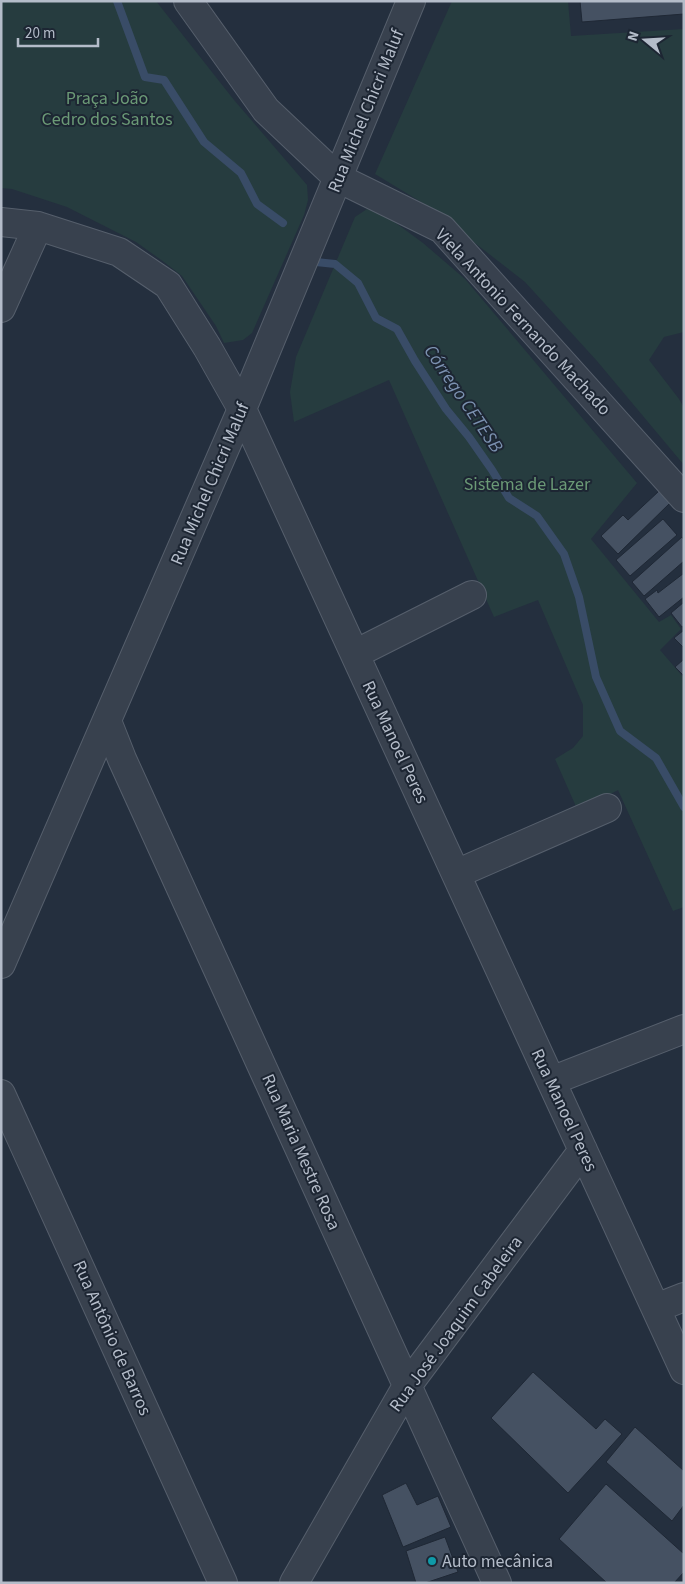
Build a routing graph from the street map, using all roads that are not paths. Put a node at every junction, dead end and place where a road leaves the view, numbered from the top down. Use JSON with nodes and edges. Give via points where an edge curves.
{"nodes":[{"id":1,"x":188,"y":1,"type":"edge"},
{"id":2,"x":411,"y":1,"type":"edge"},
{"id":3,"x":338,"y":178,"type":"junction"},
{"id":4,"x":1,"y":222,"type":"edge"},
{"id":5,"x":38,"y":226,"type":"junction"},
{"id":6,"x":10,"y":267,"type":"edge"},
{"id":7,"x":1,"y":308,"type":"edge"},
{"id":8,"x":242,"y":409,"type":"junction"},
{"id":9,"x":684,"y":498,"type":"edge"},
{"id":10,"x":472,"y":595,"type":"dead end"},
{"id":11,"x":355,"y":654,"type":"junction"},
{"id":12,"x":107,"y":721,"type":"junction"},
{"id":13,"x":607,"y":808,"type":"dead end"},
{"id":14,"x":456,"y":874,"type":"junction"},
{"id":15,"x":1,"y":964,"type":"edge"},
{"id":16,"x":684,"y":1029,"type":"edge"},
{"id":17,"x":551,"y":1082,"type":"junction"},
{"id":18,"x":1,"y":1094,"type":"edge"},
{"id":19,"x":583,"y":1150,"type":"junction"},
{"id":20,"x":684,"y":1297,"type":"edge"},
{"id":21,"x":656,"y":1308,"type":"junction"},
{"id":22,"x":684,"y":1370,"type":"edge"},
{"id":23,"x":407,"y":1386,"type":"junction"},
{"id":24,"x":223,"y":1583,"type":"edge"},
{"id":25,"x":294,"y":1583,"type":"edge"},
{"id":26,"x":497,"y":1583,"type":"edge"}],
"edges":[{"from":1,"to":3,"type":"street","name":"Viela Antonio Fernando Machado","via":[[266,110]]},
{"from":2,"to":3,"type":"street","name":"Rua Michel Chicri Maluf"},
{"from":3,"to":8,"type":"street","name":"Rua Michel Chicri Maluf"},
{"from":3,"to":9,"type":"street","name":"Viela Antonio Fernando Machado","via":[[442,229]]},
{"from":4,"to":5,"type":"street","name":"Rua Manoel Peres"},
{"from":5,"to":6,"type":"street"},
{"from":5,"to":8,"type":"street","name":"Rua Manoel Peres","via":[[119,252],[168,286]]},
{"from":6,"to":7,"type":"street"},
{"from":8,"to":11,"type":"street","name":"Rua Manoel Peres"},
{"from":8,"to":12,"type":"street","name":"Rua Michel Chicri Maluf"},
{"from":10,"to":11,"type":"street"},
{"from":11,"to":14,"type":"street","name":"Rua Manoel Peres"},
{"from":12,"to":15,"type":"street","name":"Rua Michel Chicri Maluf"},
{"from":12,"to":23,"type":"street","name":"Rua Maria Mestre Rosa"},
{"from":13,"to":14,"type":"street"},
{"from":14,"to":17,"type":"street","name":"Rua Manoel Peres"},
{"from":16,"to":17,"type":"street"},
{"from":17,"to":19,"type":"street","name":"Rua Manoel Peres"},
{"from":18,"to":24,"type":"street","name":"Rua Antônio de Barros"},
{"from":19,"to":21,"type":"street","name":"Rua Manoel Peres"},
{"from":19,"to":23,"type":"street","name":"Rua José Joaquim Cabeleira"},
{"from":20,"to":21,"type":"street"},
{"from":21,"to":22,"type":"street","name":"Rua Manoel Peres"},
{"from":23,"to":25,"type":"street","name":"Rua José Joaquim Cabeleira"},
{"from":23,"to":26,"type":"street","name":"Rua Maria Mestre Rosa"}]}
